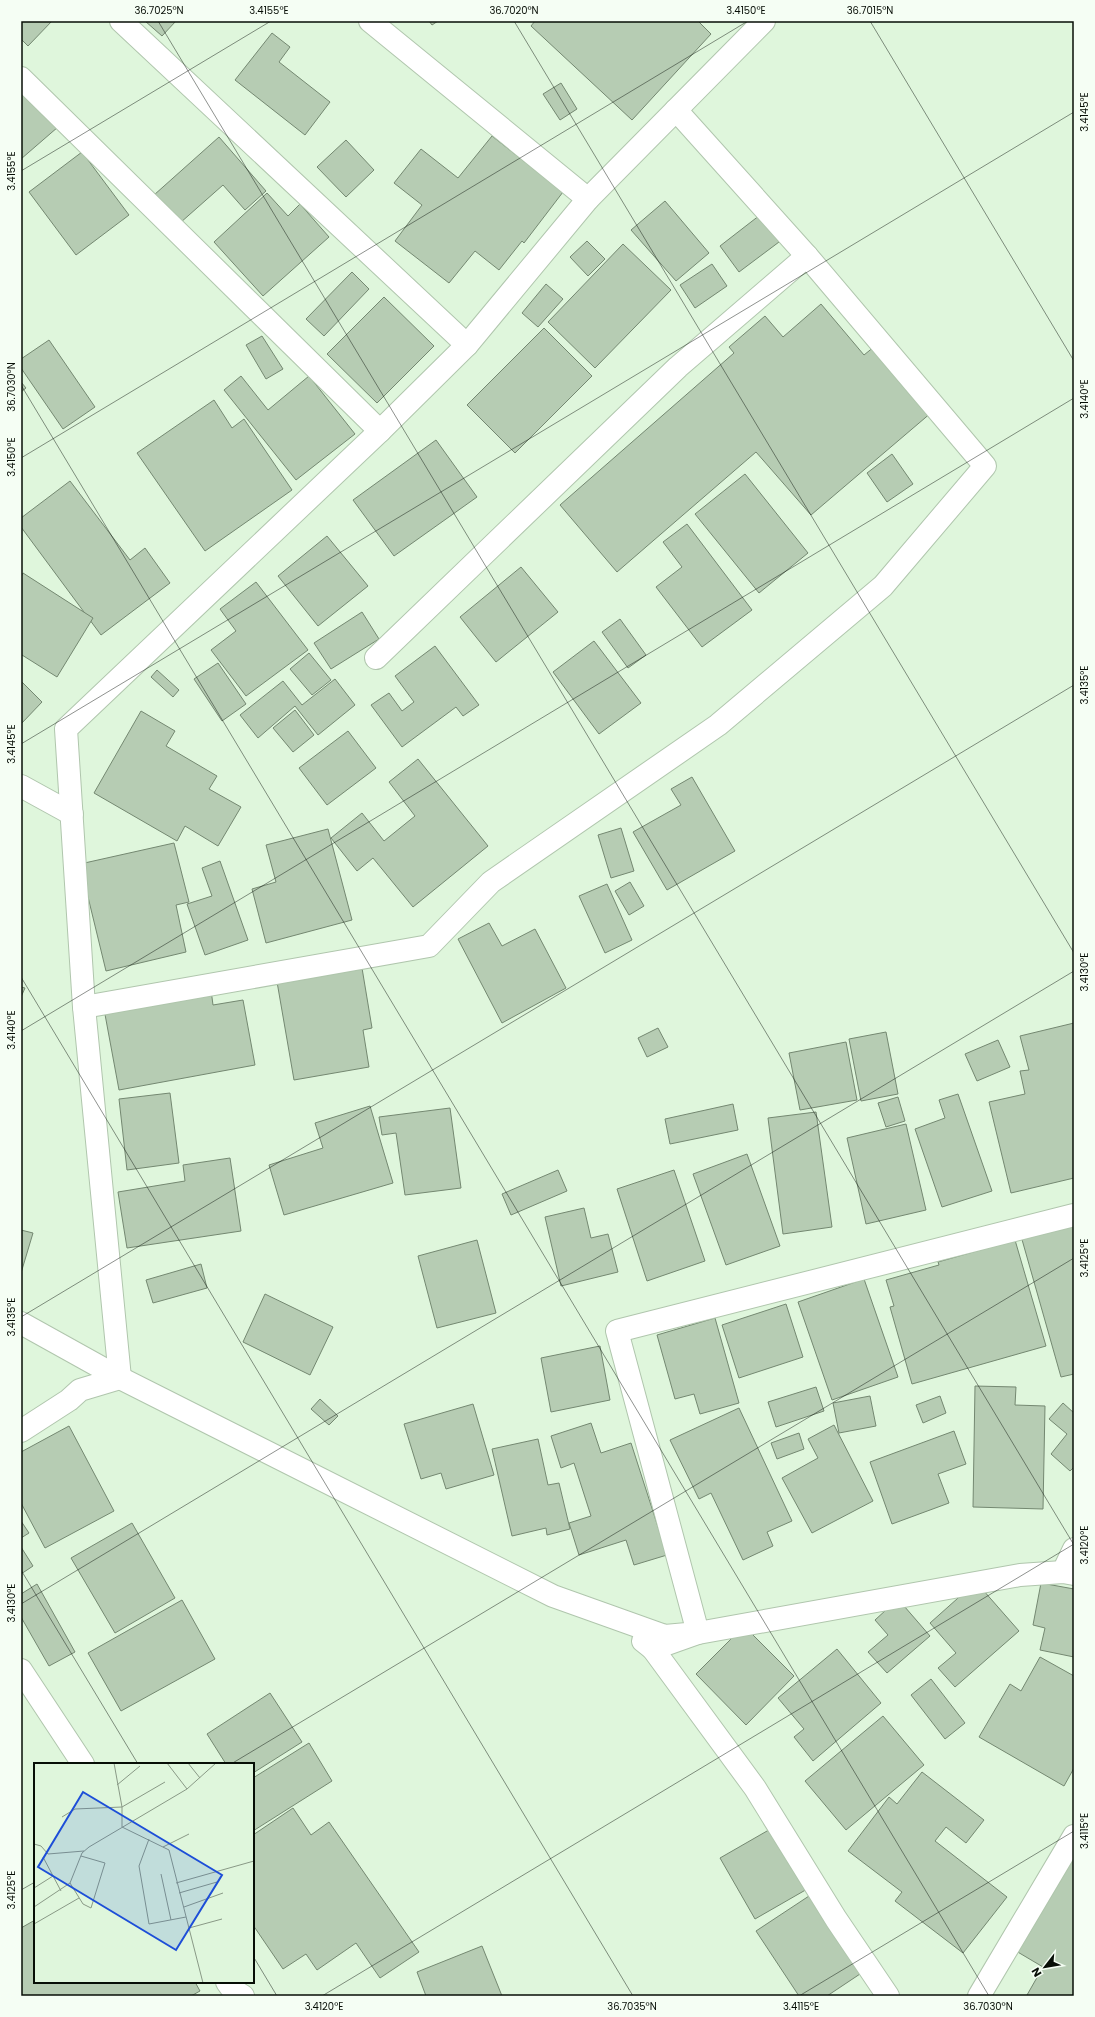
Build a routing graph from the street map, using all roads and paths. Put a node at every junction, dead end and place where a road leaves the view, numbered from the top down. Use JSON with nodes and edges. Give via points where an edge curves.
{"nodes":[{"id":1,"x":121,"y":21,"type":"edge"},
{"id":2,"x":370,"y":21,"type":"edge"},
{"id":3,"x":764,"y":21,"type":"edge"},
{"id":4,"x":21,"y":78,"type":"edge"},
{"id":5,"x":676,"y":110,"type":"junction"},
{"id":6,"x":588,"y":199,"type":"junction"},
{"id":7,"x":808,"y":256,"type":"junction"},
{"id":8,"x":467,"y":345,"type":"junction"},
{"id":9,"x":380,"y":431,"type":"junction"},
{"id":10,"x":376,"y":658,"type":"dead end"},
{"id":11,"x":21,"y":786,"type":"edge"},
{"id":12,"x":72,"y":814,"type":"junction"},
{"id":13,"x":84,"y":1007,"type":"junction"},
{"id":14,"x":1074,"y":1215,"type":"edge"},
{"id":15,"x":21,"y":1323,"type":"edge"},
{"id":16,"x":120,"y":1378,"type":"junction"},
{"id":17,"x":21,"y":1432,"type":"edge"},
{"id":18,"x":1074,"y":1549,"type":"edge"},
{"id":19,"x":1069,"y":1573,"type":"edge"},
{"id":20,"x":618,"y":1619,"type":"junction"},
{"id":21,"x":698,"y":1633,"type":"junction"},
{"id":22,"x":653,"y":1649,"type":"junction"},
{"id":23,"x":21,"y":1670,"type":"edge"},
{"id":24,"x":82,"y":1763,"type":"edge"},
{"id":25,"x":1074,"y":1836,"type":"edge"},
{"id":26,"x":228,"y":1983,"type":"edge"},
{"id":27,"x":243,"y":1996,"type":"edge"},
{"id":28,"x":888,"y":1996,"type":"edge"},
{"id":29,"x":979,"y":1996,"type":"edge"}],
"edges":[{"from":1,"to":8,"type":"street"},
{"from":2,"to":6,"type":"street"},
{"from":3,"to":5,"type":"street"},
{"from":4,"to":9,"type":"street"},
{"from":5,"to":6,"type":"street"},
{"from":5,"to":7,"type":"street"},
{"from":6,"to":8,"type":"street"},
{"from":7,"to":10,"type":"street","via":[[678,367]]},
{"from":7,"to":13,"type":"street","via":[[985,466],[883,586],[718,725],[491,882],[429,946]]},
{"from":8,"to":9,"type":"street"},
{"from":9,"to":12,"type":"street","via":[[66,729]]},
{"from":11,"to":12,"type":"street"},
{"from":12,"to":13,"type":"street"},
{"from":13,"to":16,"type":"street"},
{"from":14,"to":21,"type":"street","via":[[617,1331]]},
{"from":15,"to":16,"type":"street"},
{"from":16,"to":17,"type":"street","via":[[80,1390]]},
{"from":16,"to":20,"type":"street","via":[[553,1596]]},
{"from":18,"to":19,"type":"street"},
{"from":19,"to":21,"type":"street","via":[[1020,1575]]},
{"from":20,"to":21,"type":"street","via":[[665,1636]]},
{"from":20,"to":22,"type":"street"},
{"from":21,"to":22,"type":"street"},
{"from":22,"to":28,"type":"street","via":[[755,1788],[836,1919]]},
{"from":23,"to":24,"type":"street"},
{"from":25,"to":29,"type":"street"},
{"from":26,"to":27,"type":"street"}]}
